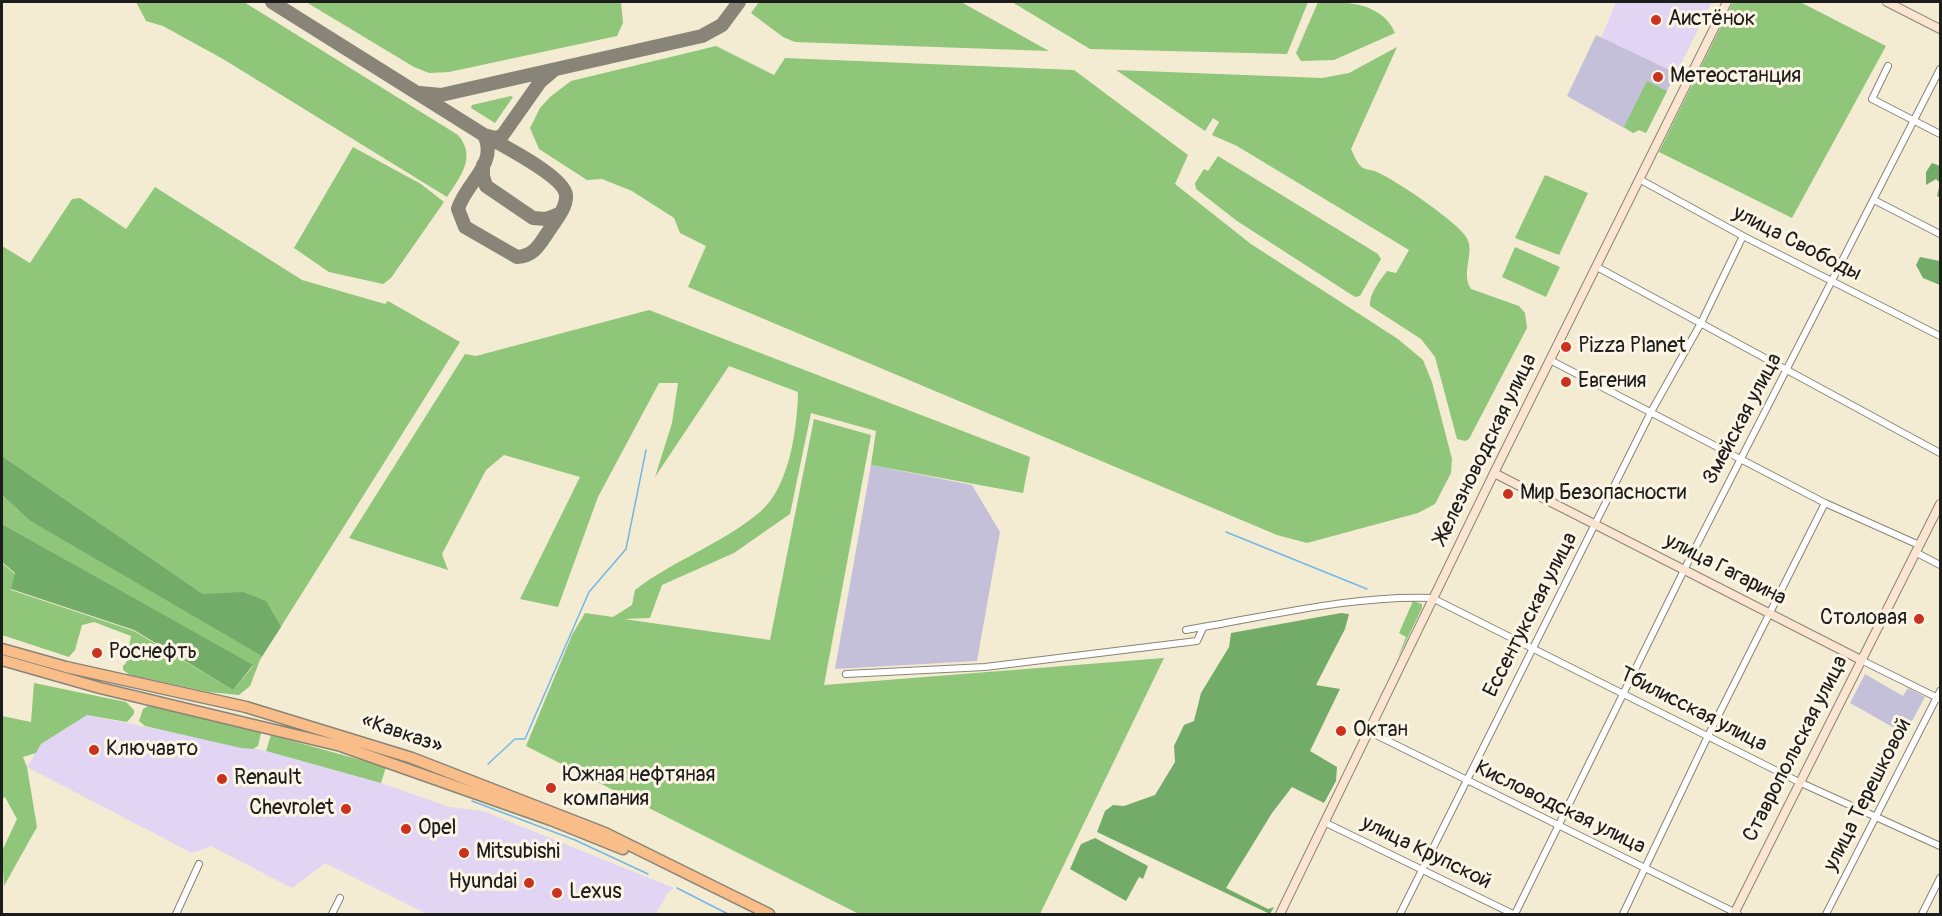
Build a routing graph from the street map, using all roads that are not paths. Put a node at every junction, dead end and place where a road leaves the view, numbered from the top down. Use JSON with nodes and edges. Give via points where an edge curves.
{"nodes":[{"id":1,"x":1727,"y":2,"type":"edge"},
{"id":2,"x":1887,"y":2,"type":"edge"},
{"id":3,"x":1941,"y":29,"type":"edge"},
{"id":4,"x":1888,"y":66,"type":"dead end"},
{"id":5,"x":1941,"y":69,"type":"edge"},
{"id":6,"x":1914,"y":121,"type":"junction"},
{"id":7,"x":1941,"y":134,"type":"edge"},
{"id":8,"x":1640,"y":179,"type":"junction"},
{"id":9,"x":1874,"y":200,"type":"junction"},
{"id":10,"x":1941,"y":234,"type":"edge"},
{"id":11,"x":1743,"y":236,"type":"junction"},
{"id":12,"x":1597,"y":267,"type":"junction"},
{"id":13,"x":1833,"y":280,"type":"junction"},
{"id":14,"x":1701,"y":323,"type":"junction"},
{"id":15,"x":1941,"y":336,"type":"edge"},
{"id":16,"x":1550,"y":360,"type":"junction"},
{"id":17,"x":1787,"y":370,"type":"junction"},
{"id":18,"x":1652,"y":412,"type":"junction"},
{"id":19,"x":1941,"y":453,"type":"edge"},
{"id":20,"x":1740,"y":459,"type":"junction"},
{"id":21,"x":1494,"y":473,"type":"junction"},
{"id":22,"x":1825,"y":503,"type":"junction"},
{"id":23,"x":1941,"y":504,"type":"edge"},
{"id":24,"x":1595,"y":524,"type":"junction"},
{"id":25,"x":1917,"y":549,"type":"junction"},
{"id":26,"x":1941,"y":565,"type":"edge"},
{"id":27,"x":1684,"y":570,"type":"junction"},
{"id":28,"x":1432,"y":598,"type":"junction"},
{"id":29,"x":1771,"y":613,"type":"junction"},
{"id":30,"x":1203,"y":628,"type":"junction"},
{"id":31,"x":1186,"y":630,"type":"dead end"},
{"id":32,"x":1534,"y":647,"type":"junction"},
{"id":33,"x":2,"y":649,"type":"edge"},
{"id":34,"x":2,"y":660,"type":"edge"},
{"id":35,"x":1861,"y":660,"type":"junction"},
{"id":36,"x":846,"y":674,"type":"dead end"},
{"id":37,"x":147,"y":686,"type":"junction"},
{"id":38,"x":1624,"y":695,"type":"junction"},
{"id":39,"x":1939,"y":696,"type":"edge"},
{"id":40,"x":182,"y":706,"type":"junction"},
{"id":41,"x":304,"y":724,"type":"junction"},
{"id":42,"x":1368,"y":731,"type":"junction"},
{"id":43,"x":1708,"y":736,"type":"junction"},
{"id":44,"x":308,"y":737,"type":"junction"},
{"id":45,"x":1467,"y":781,"type":"junction"},
{"id":46,"x":1799,"y":782,"type":"junction"},
{"id":47,"x":1875,"y":816,"type":"junction"},
{"id":48,"x":1324,"y":822,"type":"junction"},
{"id":49,"x":1558,"y":825,"type":"junction"},
{"id":50,"x":1941,"y":846,"type":"edge"},
{"id":51,"x":199,"y":864,"type":"dead end"},
{"id":52,"x":1645,"y":868,"type":"junction"},
{"id":53,"x":1422,"y":869,"type":"junction"},
{"id":54,"x":1941,"y":878,"type":"edge"},
{"id":55,"x":340,"y":898,"type":"dead end"},
{"id":56,"x":1736,"y":914,"type":"edge"},
{"id":57,"x":176,"y":915,"type":"edge"},
{"id":58,"x":332,"y":915,"type":"edge"},
{"id":59,"x":754,"y":915,"type":"edge"},
{"id":60,"x":769,"y":915,"type":"edge"},
{"id":61,"x":1280,"y":915,"type":"edge"},
{"id":62,"x":1400,"y":915,"type":"edge"},
{"id":63,"x":1514,"y":915,"type":"edge"},
{"id":64,"x":1623,"y":915,"type":"edge"},
{"id":65,"x":1826,"y":915,"type":"edge"},
{"id":66,"x":1922,"y":915,"type":"edge"}],
"edges":[{"from":1,"to":8,"type":"main road","name":"Железноводская улица"},
{"from":2,"to":3,"type":"main road"},
{"from":4,"to":6,"type":"street","via":[[1872,99]]},
{"from":5,"to":6,"type":"street","name":"Змейская улица"},
{"from":6,"to":7,"type":"street"},
{"from":6,"to":9,"type":"street","name":"Змейская улица"},
{"from":8,"to":11,"type":"street","name":"улица Свободы"},
{"from":8,"to":12,"type":"main road","name":"Железноводская улица"},
{"from":9,"to":10,"type":"street"},
{"from":9,"to":13,"type":"street","name":"Змейская улица"},
{"from":11,"to":13,"type":"street","name":"улица Свободы"},
{"from":11,"to":14,"type":"street","name":"Ессентукская улица"},
{"from":12,"to":14,"type":"street"},
{"from":12,"to":16,"type":"main road","name":"Железноводская улица"},
{"from":13,"to":15,"type":"street","name":"улица Свободы"},
{"from":13,"to":17,"type":"street","name":"Змейская улица"},
{"from":14,"to":17,"type":"street"},
{"from":14,"to":18,"type":"street","name":"Ессентукская улица"},
{"from":16,"to":18,"type":"street"},
{"from":16,"to":21,"type":"main road","name":"Железноводская улица"},
{"from":17,"to":19,"type":"street"},
{"from":17,"to":20,"type":"street","name":"Змейская улица"},
{"from":18,"to":20,"type":"street"},
{"from":18,"to":24,"type":"street","name":"Ессентукская улица"},
{"from":20,"to":22,"type":"street"},
{"from":20,"to":27,"type":"street","name":"Змейская улица"},
{"from":21,"to":24,"type":"main road","name":"улица Гагарина"},
{"from":21,"to":28,"type":"main road","name":"Железноводская улица"},
{"from":22,"to":25,"type":"street"},
{"from":22,"to":29,"type":"street"},
{"from":23,"to":25,"type":"main road","name":"Ставропольская улица"},
{"from":24,"to":27,"type":"main road","name":"улица Гагарина"},
{"from":24,"to":32,"type":"street","name":"Ессентукская улица"},
{"from":25,"to":26,"type":"street"},
{"from":25,"to":35,"type":"main road","name":"Ставропольская улица"},
{"from":27,"to":29,"type":"main road","name":"улица Гагарина"},
{"from":27,"to":38,"type":"street","name":"Змейская улица"},
{"from":28,"to":30,"type":"street","via":[[1348,603]]},
{"from":28,"to":32,"type":"street","name":"Тбилисская улица"},
{"from":28,"to":42,"type":"main road","name":"Железноводская улица"},
{"from":29,"to":35,"type":"main road","name":"улица Гагарина"},
{"from":29,"to":43,"type":"street"},
{"from":30,"to":31,"type":"street"},
{"from":30,"to":36,"type":"street","via":[[1197,641],[985,667]]},
{"from":32,"to":38,"type":"street","name":"Тбилисская улица"},
{"from":32,"to":45,"type":"street","name":"Ессентукская улица"},
{"from":33,"to":37,"type":"highway","name":"«Кавказ»"},
{"from":34,"to":40,"type":"highway","name":"«Кавказ»","via":[[75,682]]},
{"from":35,"to":39,"type":"street","name":"улица Гагарина"},
{"from":35,"to":46,"type":"main road","name":"Ставропольская улица"},
{"from":37,"to":40,"type":"highway","via":[[236,711],[229,714]]},
{"from":37,"to":41,"type":"highway","name":"«Кавказ»"},
{"from":38,"to":43,"type":"street","name":"Тбилисская улица"},
{"from":38,"to":49,"type":"street","name":"Змейская улица"},
{"from":39,"to":47,"type":"street","name":"улица Терешковой"},
{"from":40,"to":44,"type":"highway","name":"«Кавказ»"},
{"from":41,"to":44,"type":"highway","via":[[260,717],[263,722]]},
{"from":41,"to":60,"type":"highway","name":"«Кавказ»","via":[[412,758],[562,814]]},
{"from":42,"to":45,"type":"street","name":"Кисловодская улица"},
{"from":42,"to":48,"type":"main road","name":"Железноводская улица"},
{"from":43,"to":46,"type":"street","name":"Тбилисская улица"},
{"from":43,"to":52,"type":"street"},
{"from":44,"to":59,"type":"highway","name":"«Кавказ»","via":[[395,763],[609,843]]},
{"from":45,"to":49,"type":"street","name":"Кисловодская улица"},
{"from":45,"to":53,"type":"street","name":"Ессентукская улица"},
{"from":46,"to":47,"type":"street","name":"Тбилисская улица"},
{"from":46,"to":56,"type":"main road","name":"Ставропольская улица"},
{"from":47,"to":50,"type":"street","name":"Тбилисская улица"},
{"from":47,"to":65,"type":"street","name":"улица Терешковой"},
{"from":48,"to":53,"type":"street","name":"улица Крупской"},
{"from":48,"to":61,"type":"main road","name":"Железноводская улица"},
{"from":49,"to":52,"type":"street","name":"Кисловодская улица"},
{"from":49,"to":63,"type":"street","name":"Змейская улица"},
{"from":51,"to":57,"type":"street"},
{"from":52,"to":56,"type":"street","name":"Кисловодская улица"},
{"from":52,"to":64,"type":"street"},
{"from":53,"to":62,"type":"street","name":"Ессентукская улица"},
{"from":53,"to":63,"type":"street","name":"улица Крупской"},
{"from":54,"to":66,"type":"street"},
{"from":55,"to":58,"type":"street"}]}
